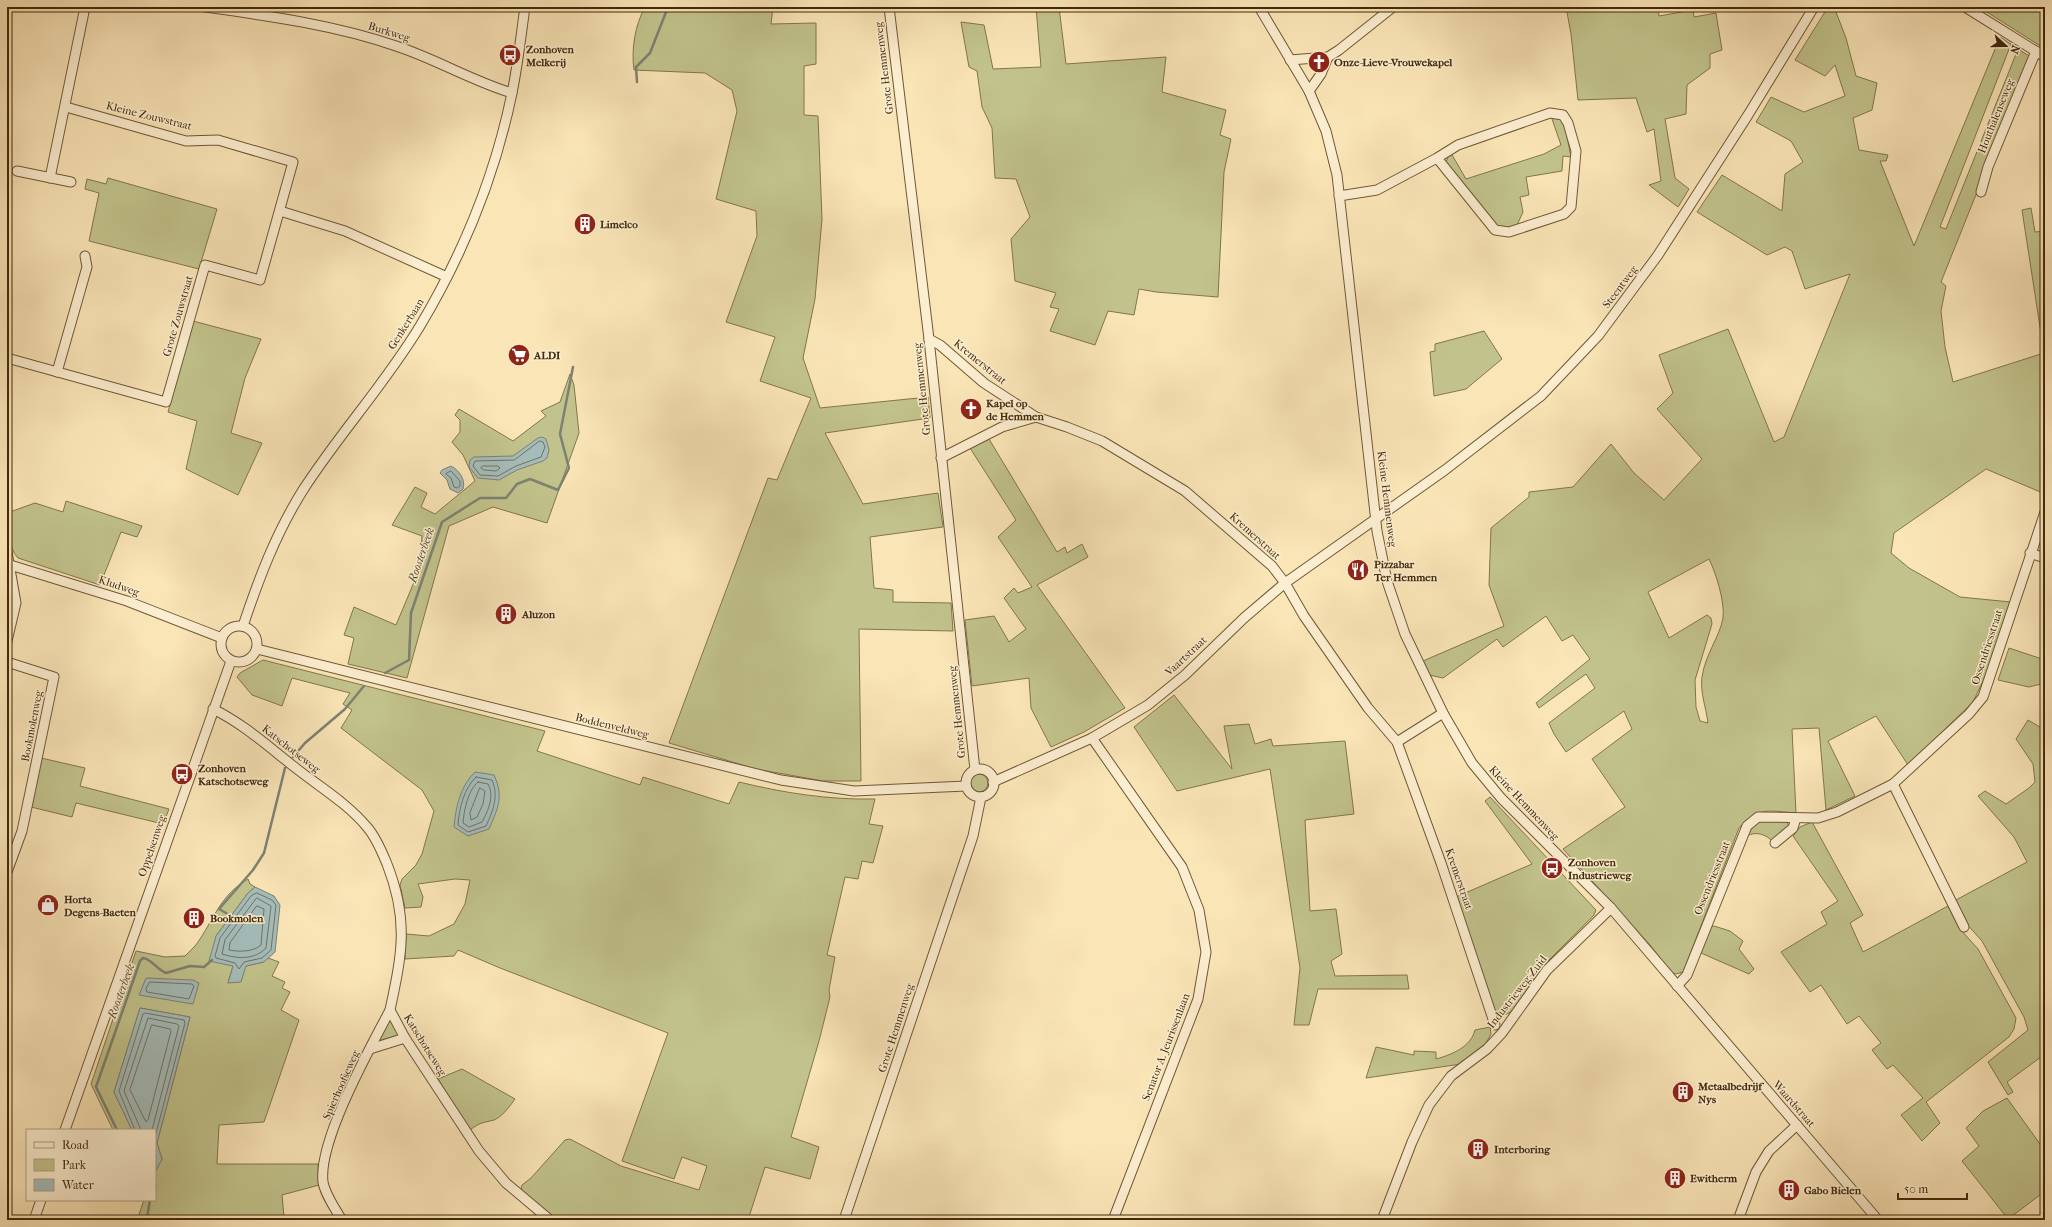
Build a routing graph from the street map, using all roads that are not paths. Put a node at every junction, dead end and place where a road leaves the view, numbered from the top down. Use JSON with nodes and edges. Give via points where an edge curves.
{"nodes":[{"id":1,"x":86,"y":7,"type":"edge"},
{"id":2,"x":205,"y":7,"type":"edge"},
{"id":3,"x":525,"y":7,"type":"edge"},
{"id":4,"x":889,"y":7,"type":"edge"},
{"id":5,"x":1259,"y":7,"type":"edge"},
{"id":6,"x":1393,"y":7,"type":"edge"},
{"id":7,"x":1814,"y":7,"type":"edge"},
{"id":8,"x":1965,"y":7,"type":"edge"},
{"id":9,"x":2036,"y":51,"type":"junction"},
{"id":10,"x":1328,"y":56,"type":"junction"},
{"id":11,"x":2045,"y":57,"type":"edge"},
{"id":12,"x":1290,"y":60,"type":"junction"},
{"id":13,"x":1309,"y":91,"type":"junction"},
{"id":14,"x":512,"y":93,"type":"junction"},
{"id":15,"x":66,"y":107,"type":"junction"},
{"id":16,"x":1437,"y":158,"type":"junction"},
{"id":17,"x":16,"y":171,"type":"dead end"},
{"id":18,"x":50,"y":178,"type":"junction"},
{"id":19,"x":71,"y":182,"type":"dead end"},
{"id":20,"x":1981,"y":192,"type":"dead end"},
{"id":21,"x":1340,"y":196,"type":"junction"},
{"id":22,"x":280,"y":211,"type":"junction"},
{"id":23,"x":85,"y":256,"type":"dead end"},
{"id":24,"x":447,"y":277,"type":"junction"},
{"id":25,"x":929,"y":339,"type":"junction"},
{"id":26,"x":7,"y":358,"type":"edge"},
{"id":27,"x":57,"y":372,"type":"junction"},
{"id":28,"x":1036,"y":417,"type":"junction"},
{"id":29,"x":941,"y":458,"type":"junction"},
{"id":30,"x":2045,"y":512,"type":"edge"},
{"id":31,"x":1376,"y":519,"type":"junction"},
{"id":32,"x":7,"y":552,"type":"edge"},
{"id":33,"x":2030,"y":553,"type":"junction"},
{"id":34,"x":2045,"y":558,"type":"edge"},
{"id":35,"x":9,"y":564,"type":"edge"},
{"id":36,"x":1285,"y":583,"type":"junction"},
{"id":37,"x":243,"y":626,"type":"junction"},
{"id":38,"x":222,"y":638,"type":"junction"},
{"id":39,"x":7,"y":641,"type":"edge"},
{"id":40,"x":257,"y":649,"type":"junction"},
{"id":41,"x":231,"y":661,"type":"junction"},
{"id":42,"x":7,"y":662,"type":"edge"},
{"id":43,"x":213,"y":709,"type":"junction"},
{"id":44,"x":1443,"y":714,"type":"junction"},
{"id":45,"x":1092,"y":738,"type":"junction"},
{"id":46,"x":1397,"y":742,"type":"junction"},
{"id":47,"x":975,"y":770,"type":"junction"},
{"id":48,"x":993,"y":782,"type":"junction"},
{"id":49,"x":1893,"y":784,"type":"junction"},
{"id":50,"x":966,"y":786,"type":"junction"},
{"id":51,"x":981,"y":797,"type":"junction"},
{"id":52,"x":1796,"y":818,"type":"junction"},
{"id":53,"x":1775,"y":843,"type":"dead end"},
{"id":54,"x":7,"y":872,"type":"edge"},
{"id":55,"x":1611,"y":908,"type":"junction"},
{"id":56,"x":1964,"y":927,"type":"dead end"},
{"id":57,"x":1677,"y":986,"type":"junction"},
{"id":58,"x":390,"y":1010,"type":"junction"},
{"id":59,"x":1495,"y":1025,"type":"dead end"},
{"id":60,"x":405,"y":1038,"type":"junction"},
{"id":61,"x":370,"y":1049,"type":"junction"},
{"id":62,"x":1797,"y":1125,"type":"junction"},
{"id":63,"x":65,"y":1129,"type":"edge"},
{"id":64,"x":41,"y":1201,"type":"edge"},
{"id":65,"x":34,"y":1220,"type":"edge"},
{"id":66,"x":342,"y":1220,"type":"edge"},
{"id":67,"x":550,"y":1220,"type":"edge"},
{"id":68,"x":844,"y":1220,"type":"edge"},
{"id":69,"x":1113,"y":1220,"type":"edge"},
{"id":70,"x":1382,"y":1220,"type":"edge"},
{"id":71,"x":1738,"y":1220,"type":"edge"},
{"id":72,"x":1878,"y":1220,"type":"edge"}],
"edges":[{"from":1,"to":15,"type":"street"},
{"from":2,"to":14,"type":"street","name":"Burkweg","via":[[371,38],[422,55]]},
{"from":3,"to":14,"type":"street","name":"Genkerbaan"},
{"from":4,"to":25,"type":"street","name":"Grote Hemmenweg"},
{"from":5,"to":12,"type":"street","name":"Kleine Hemmenweg"},
{"from":6,"to":10,"type":"street"},
{"from":7,"to":31,"type":"street","name":"Steentweg","via":[[1686,212],[1598,336],[1541,396]]},
{"from":8,"to":9,"type":"street"},
{"from":9,"to":11,"type":"street"},
{"from":9,"to":20,"type":"street","name":"Houthalenseweg","via":[[1988,168]]},
{"from":10,"to":12,"type":"street"},
{"from":10,"to":13,"type":"street","via":[[1321,74]]},
{"from":12,"to":13,"type":"street","name":"Kleine Hemmenweg"},
{"from":13,"to":21,"type":"street","name":"Kleine Hemmenweg","via":[[1332,151]]},
{"from":14,"to":24,"type":"street","name":"Genkerbaan","via":[[494,164],[480,205]]},
{"from":15,"to":18,"type":"street"},
{"from":15,"to":22,"type":"street","name":"Kleine Zouwstraat","via":[[186,140],[218,140],[293,162]]},
{"from":16,"to":16,"type":"street","via":[[1458,145],[1550,113],[1563,115],[1576,151],[1571,207],[1564,214],[1509,232],[1495,230]]},
{"from":16,"to":21,"type":"street","via":[[1377,190]]},
{"from":17,"to":18,"type":"street"},
{"from":18,"to":19,"type":"street"},
{"from":21,"to":31,"type":"street","name":"Kleine Hemmenweg"},
{"from":22,"to":24,"type":"street","via":[[345,231]]},
{"from":22,"to":27,"type":"street","name":"Grote Zouwstraat","via":[[260,280],[205,265],[166,402]]},
{"from":23,"to":27,"type":"street","via":[[87,267]]},
{"from":24,"to":37,"type":"street","name":"Genkerbaan","via":[[407,346],[302,491],[275,541]]},
{"from":25,"to":28,"type":"street","name":"Kremerstraat","via":[[944,348],[984,383]]},
{"from":25,"to":29,"type":"street","name":"Grote Hemmenweg"},
{"from":26,"to":27,"type":"street","name":"Grote Zouwstraat"},
{"from":28,"to":29,"type":"street","via":[[1002,427]]},
{"from":28,"to":36,"type":"street","name":"Kremerstraat","via":[[1102,441],[1185,491],[1272,566]]},
{"from":29,"to":47,"type":"street","name":"Grote Hemmenweg"},
{"from":30,"to":33,"type":"street","name":"Ossendriesstraat"},
{"from":31,"to":36,"type":"street","name":"Vaartstraat"},
{"from":31,"to":44,"type":"street","name":"Kleine Hemmenweg","via":[[1387,581],[1402,627]]},
{"from":32,"to":35,"type":"street"},
{"from":33,"to":34,"type":"street"},
{"from":33,"to":49,"type":"street","name":"Ossendriesstraat","via":[[1983,697],[1969,714]]},
{"from":35,"to":38,"type":"street","name":"Kludweg","via":[[128,601]]},
{"from":35,"to":39,"type":"street","via":[[16,603]]},
{"from":36,"to":45,"type":"street","name":"Vaartstraat","via":[[1244,618],[1185,675],[1148,705]]},
{"from":36,"to":46,"type":"street","name":"Kremerstraat","via":[[1304,616],[1368,708]]},
{"from":37,"to":38,"type":"street","via":[[230,628]]},
{"from":37,"to":40,"type":"street","via":[[255,635]]},
{"from":38,"to":41,"type":"street","via":[[221,649]]},
{"from":40,"to":41,"type":"street","via":[[247,661]]},
{"from":40,"to":50,"type":"street","name":"Boddenveldweg","via":[[781,780],[854,791]]},
{"from":41,"to":43,"type":"street","name":"Oppelsenweg"},
{"from":42,"to":54,"type":"street","name":"Bookmolenweg","via":[[54,677],[22,831]]},
{"from":43,"to":58,"type":"street","name":"Katschotseweg","via":[[237,722],[342,804],[368,827],[381,849],[392,878],[402,925],[401,960]]},
{"from":43,"to":63,"type":"street","name":"Oppelsenweg"},
{"from":44,"to":46,"type":"street"},
{"from":44,"to":55,"type":"street","name":"Kleine Hemmenweg","via":[[1486,782]]},
{"from":45,"to":48,"type":"street","name":"Vaartstraat"},
{"from":45,"to":69,"type":"street","name":"Senator A. Jeurissenlaan","via":[[1182,867],[1199,910],[1206,952],[1198,1000]]},
{"from":46,"to":59,"type":"street","name":"Kremerstraat"},
{"from":47,"to":48,"type":"street","name":"Grote Hemmenweg","via":[[987,772]]},
{"from":47,"to":50,"type":"street","name":"Grote Hemmenweg","via":[[969,774]]},
{"from":48,"to":51,"type":"street","name":"Grote Hemmenweg","via":[[989,794]]},
{"from":49,"to":52,"type":"street","name":"Ossendriesstraat","via":[[1836,812],[1818,818]]},
{"from":49,"to":56,"type":"street"},
{"from":50,"to":51,"type":"street","via":[[970,793]]},
{"from":51,"to":68,"type":"street","name":"Grote Hemmenweg","via":[[973,836]]},
{"from":52,"to":53,"type":"street","via":[[1793,828]]},
{"from":52,"to":57,"type":"street","name":"Ossendriesstraat","via":[[1758,817],[1747,826],[1687,975]]},
{"from":55,"to":57,"type":"street","name":"Kleine Hemmenweg"},
{"from":55,"to":70,"type":"street","name":"Industrieweg-Zuid","via":[[1547,970],[1502,1034],[1487,1049],[1451,1076],[1434,1099],[1412,1142]]},
{"from":57,"to":62,"type":"street","name":"Waardstraat"},
{"from":58,"to":60,"type":"street","name":"Katschotseweg"},
{"from":58,"to":61,"type":"street","name":"Spierhoofseweg"},
{"from":60,"to":61,"type":"street","name":"Spierhoofseweg"},
{"from":60,"to":67,"type":"street","name":"Katschotseweg","via":[[479,1151],[506,1183]]},
{"from":61,"to":66,"type":"street","name":"Spierhoofseweg","via":[[339,1114],[324,1160],[323,1183]]},
{"from":62,"to":71,"type":"street","via":[[1769,1151],[1756,1172]]},
{"from":62,"to":72,"type":"street","name":"Waardstraat"},
{"from":64,"to":65,"type":"street"}]}
